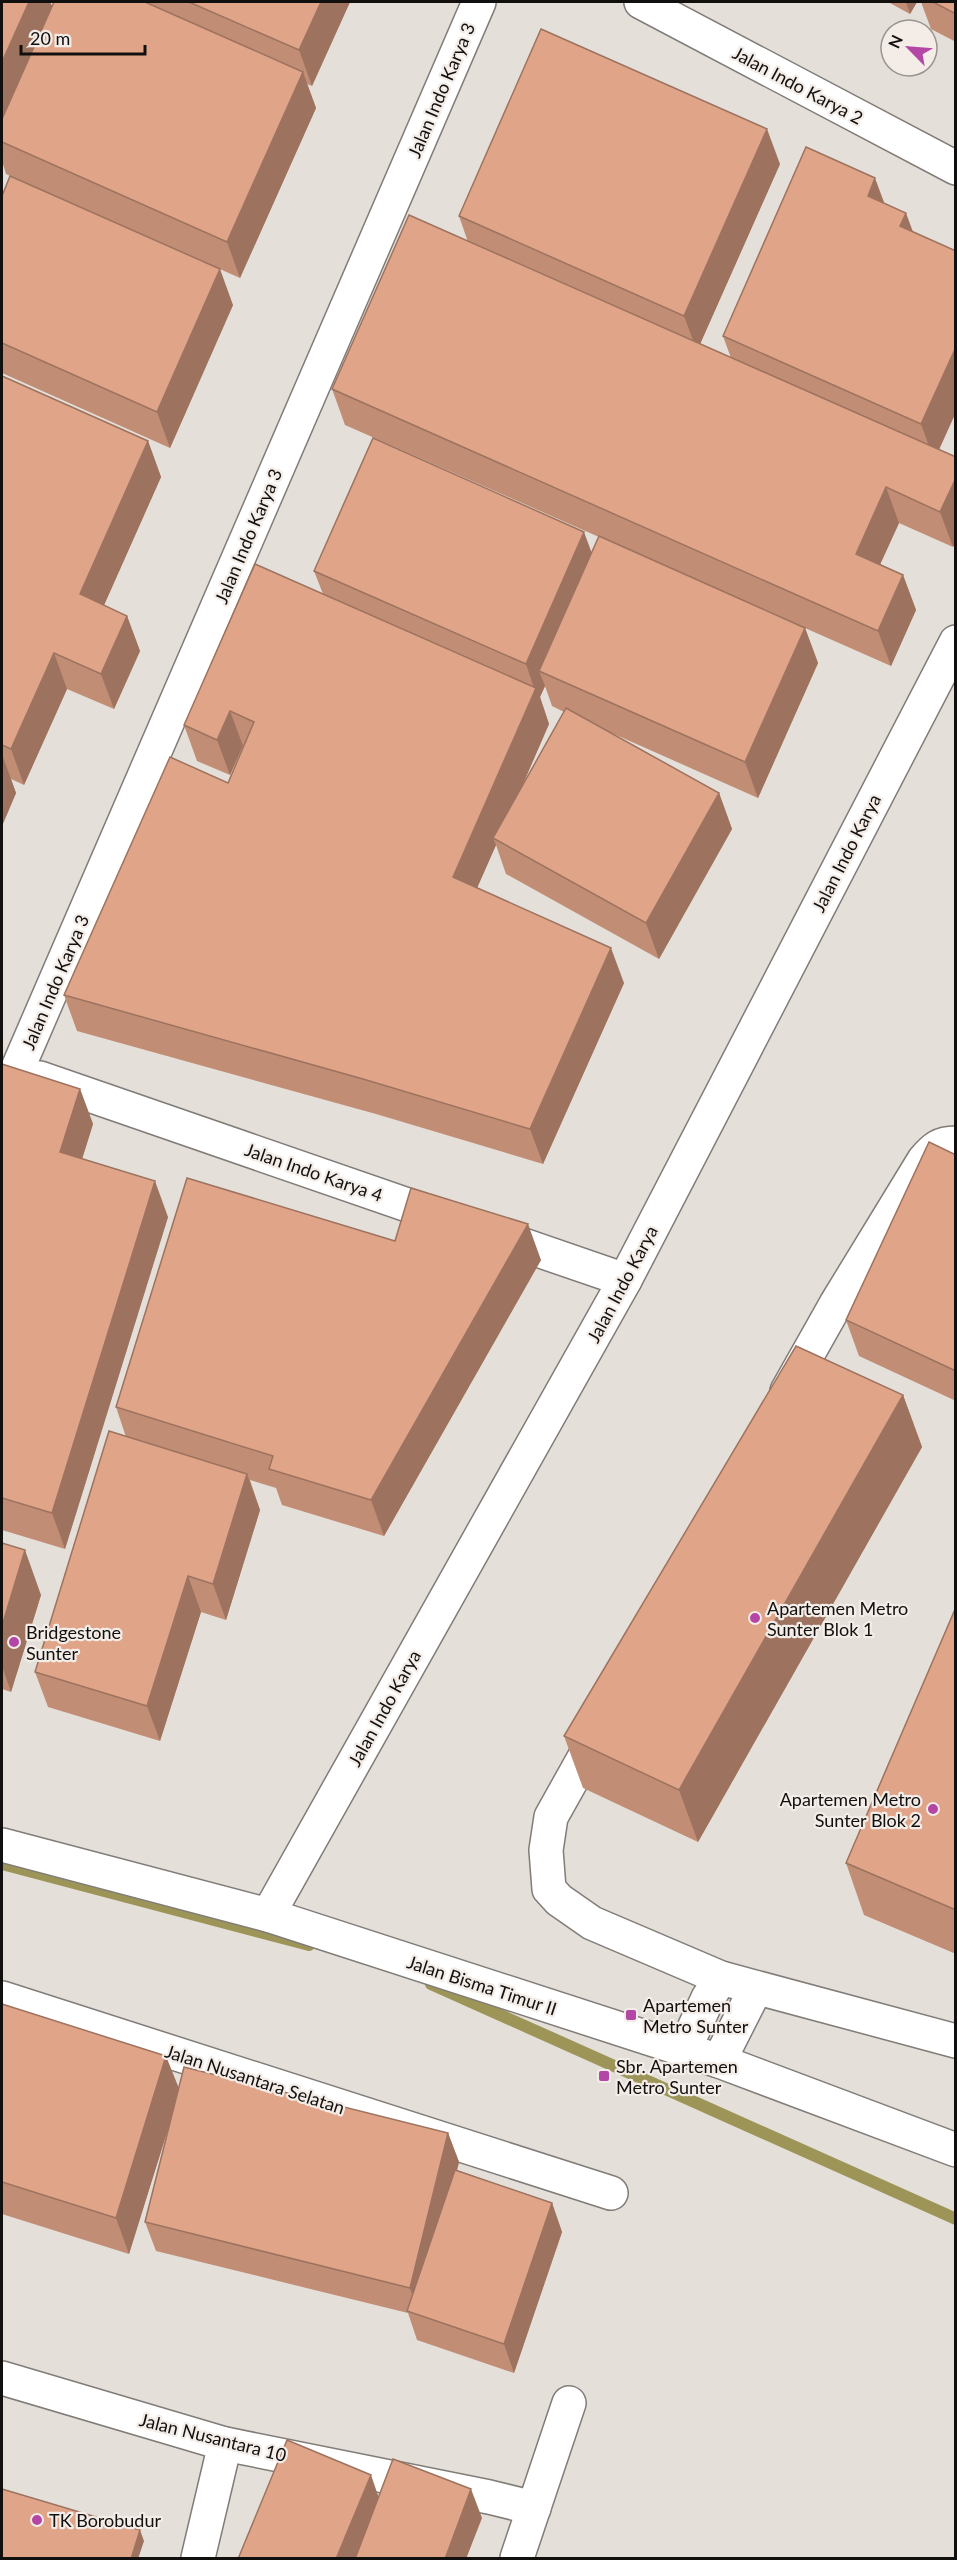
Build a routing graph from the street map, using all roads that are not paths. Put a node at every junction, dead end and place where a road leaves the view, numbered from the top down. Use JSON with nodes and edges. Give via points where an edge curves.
{"nodes":[{"id":1,"x":479,"y":2,"type":"edge"},
{"id":2,"x":641,"y":2,"type":"edge"},
{"id":3,"x":956,"y":168,"type":"edge"},
{"id":4,"x":956,"y":642,"type":"edge"},
{"id":5,"x":9,"y":1069,"type":"edge"},
{"id":6,"x":956,"y":1143,"type":"edge"},
{"id":7,"x":625,"y":1280,"type":"junction"},
{"id":8,"x":772,"y":1419,"type":"edge"},
{"id":9,"x":615,"y":1702,"type":"edge"},
{"id":10,"x":2,"y":1845,"type":"edge"},
{"id":11,"x":268,"y":1915,"type":"junction"},
{"id":12,"x":721,"y":1978,"type":"junction"},
{"id":13,"x":756,"y":1988,"type":"junction"},
{"id":14,"x":2,"y":1998,"type":"edge"},
{"id":15,"x":956,"y":2041,"type":"edge"},
{"id":16,"x":684,"y":2050,"type":"junction"},
{"id":17,"x":719,"y":2061,"type":"junction"},
{"id":18,"x":956,"y":2150,"type":"edge"},
{"id":19,"x":611,"y":2193,"type":"dead end"},
{"id":20,"x":2,"y":2378,"type":"edge"},
{"id":21,"x":570,"y":2403,"type":"dead end"},
{"id":22,"x":225,"y":2444,"type":"junction"},
{"id":23,"x":534,"y":2508,"type":"junction"},
{"id":24,"x":198,"y":2559,"type":"edge"},
{"id":25,"x":517,"y":2559,"type":"edge"}],
"edges":[{"from":1,"to":5,"type":"street","name":"Jalan Indo Karya 3"},
{"from":2,"to":3,"type":"street","name":"Jalan Indo Karya 2"},
{"from":4,"to":7,"type":"street","name":"Jalan Indo Karya"},
{"from":5,"to":7,"type":"street","name":"Jalan Indo Karya 4"},
{"from":6,"to":8,"type":"street","via":[[943,1143],[924,1160],[836,1304]]},
{"from":7,"to":11,"type":"street","name":"Jalan Indo Karya"},
{"from":9,"to":12,"type":"street","via":[[551,1817],[546,1850],[549,1889],[592,1923]]},
{"from":10,"to":11,"type":"street","name":"Jalan Bisma Timur II"},
{"from":11,"to":16,"type":"street","name":"Jalan Bisma Timur II"},
{"from":12,"to":13,"type":"street"},
{"from":12,"to":16,"type":"street"},
{"from":13,"to":15,"type":"street"},
{"from":13,"to":17,"type":"street"},
{"from":14,"to":19,"type":"street","name":"Jalan Nusantara Selatan"},
{"from":16,"to":17,"type":"street","name":"Jalan Bisma Timur II"},
{"from":17,"to":18,"type":"street","name":"Jalan Bisma Timur II"},
{"from":20,"to":22,"type":"street","name":"Jalan Nusantara 10"},
{"from":21,"to":23,"type":"street"},
{"from":22,"to":23,"type":"street","name":"Jalan Nusantara 10"},
{"from":22,"to":24,"type":"street"},
{"from":23,"to":25,"type":"street"}]}
